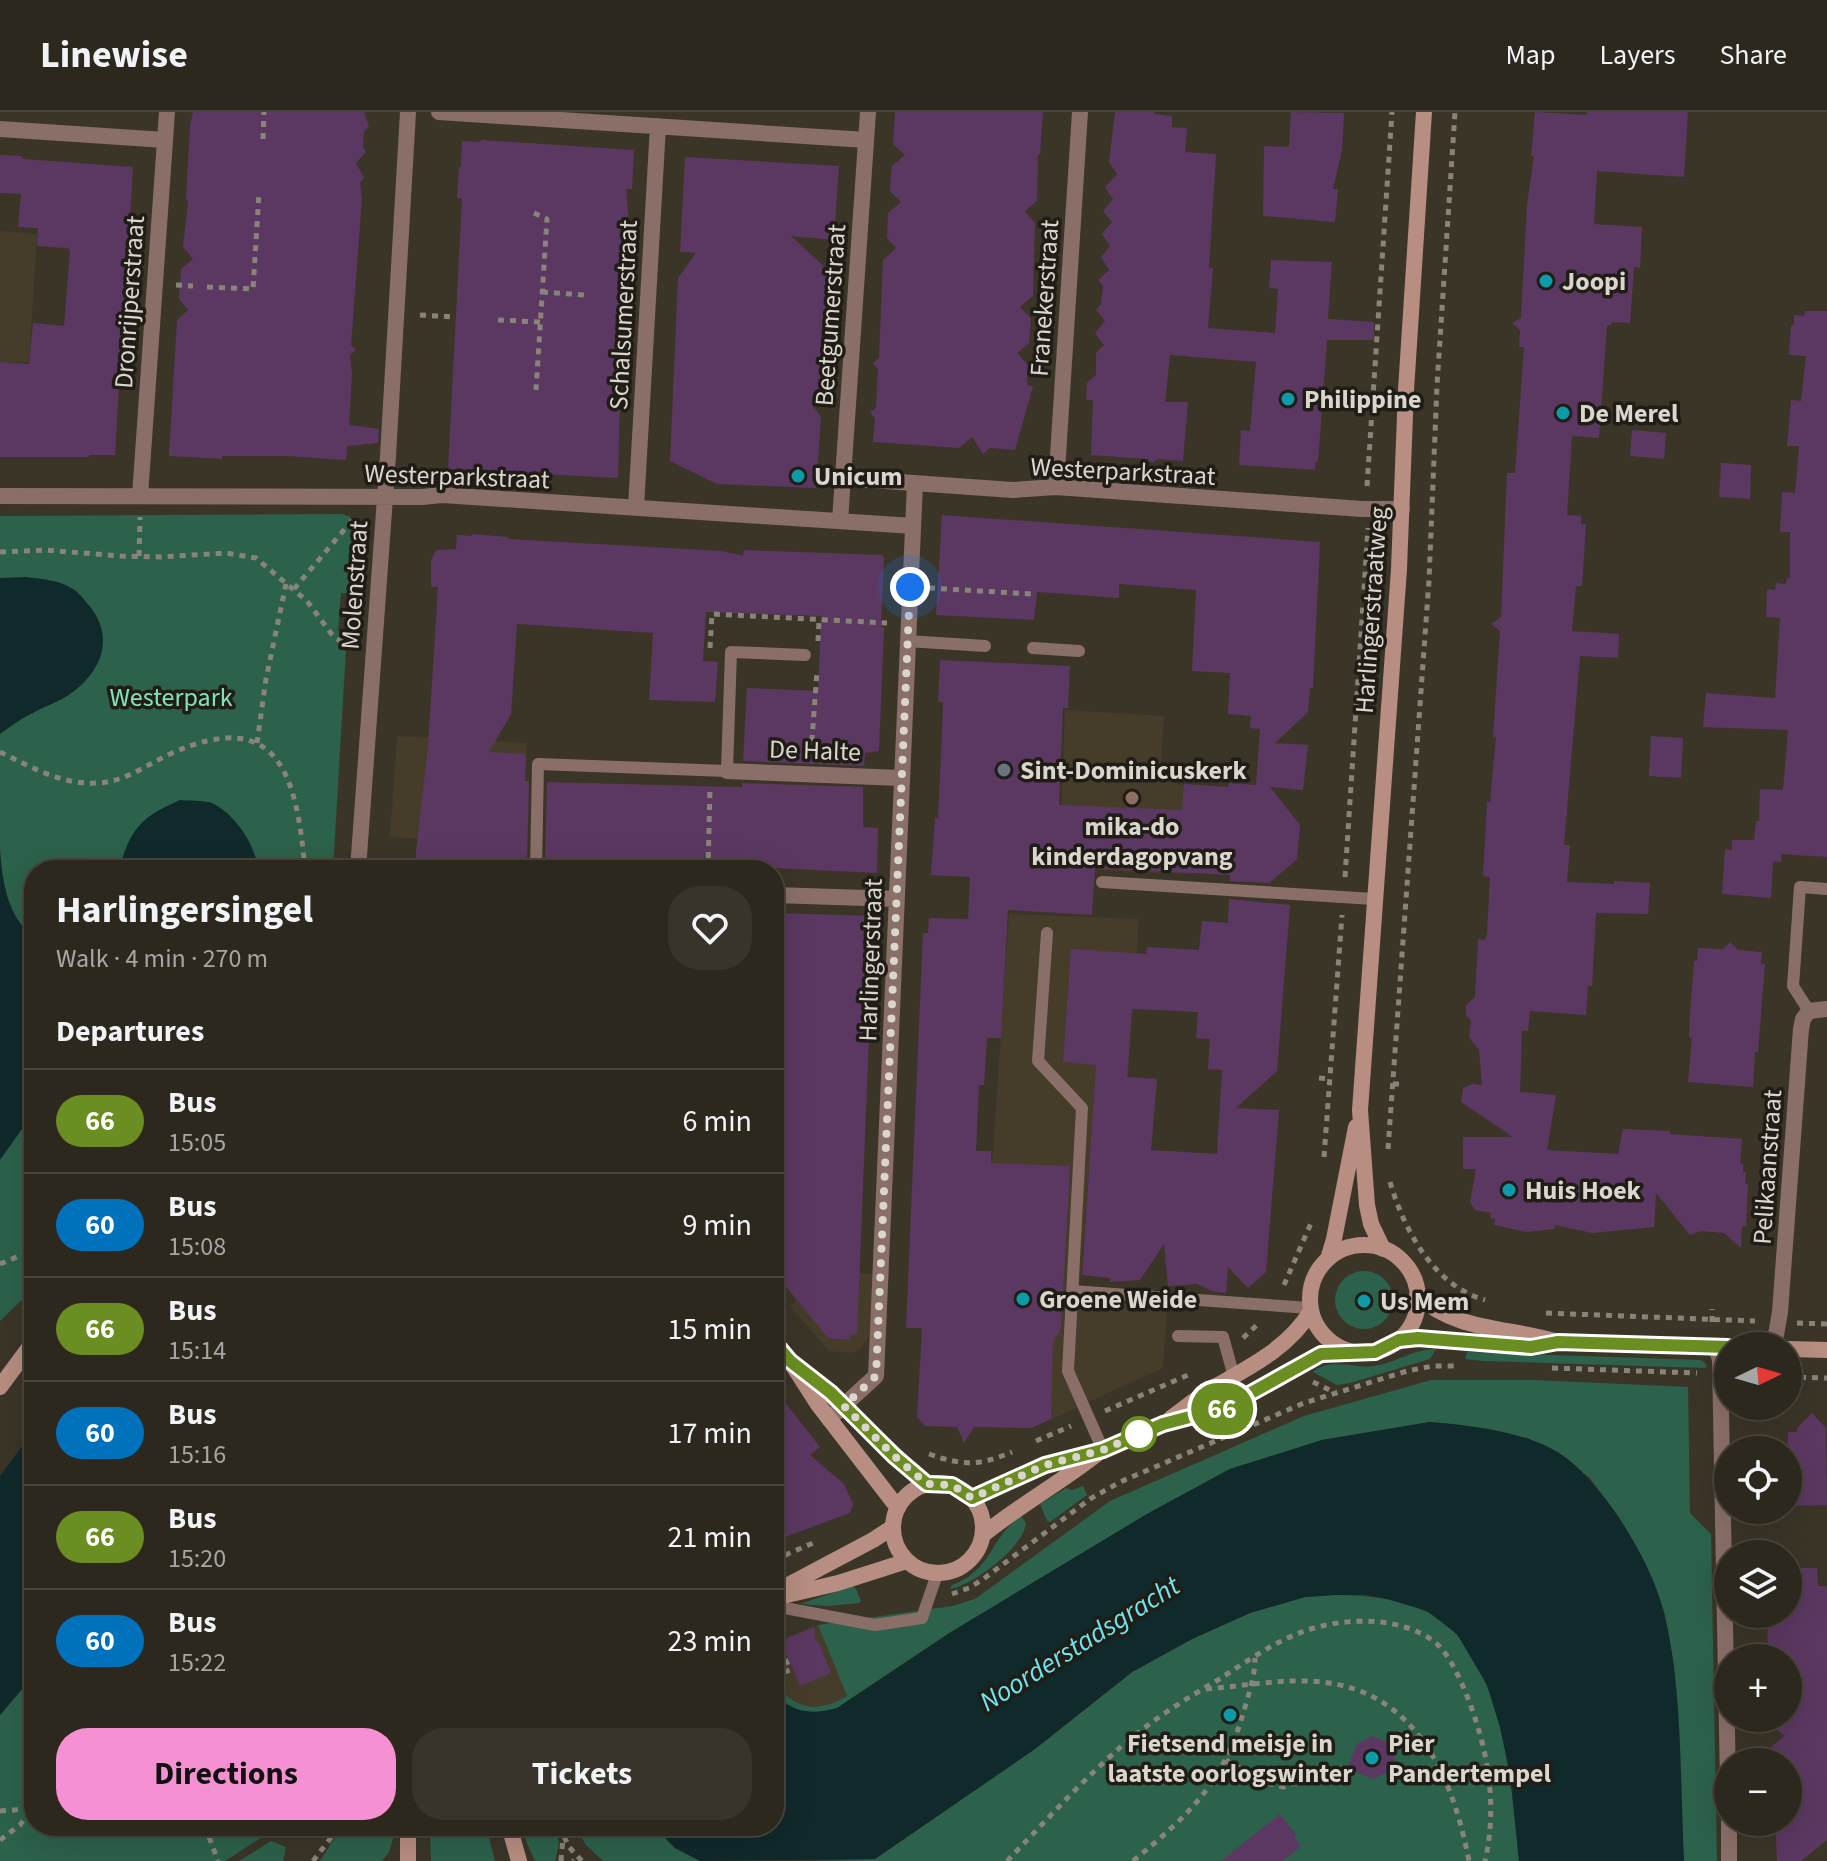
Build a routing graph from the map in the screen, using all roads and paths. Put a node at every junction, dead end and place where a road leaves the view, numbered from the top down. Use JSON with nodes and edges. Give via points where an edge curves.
{"nodes":[{"id":1,"x":167,"y":112,"type":"edge"},
{"id":2,"x":264,"y":112,"type":"edge"},
{"id":3,"x":408,"y":112,"type":"edge"},
{"id":4,"x":439,"y":112,"type":"edge"},
{"id":5,"x":868,"y":112,"type":"edge"},
{"id":6,"x":1080,"y":112,"type":"edge"},
{"id":7,"x":1392,"y":112,"type":"edge"},
{"id":8,"x":1424,"y":112,"type":"edge"},
{"id":9,"x":1455,"y":112,"type":"edge"},
{"id":10,"x":658,"y":126,"type":"junction"},
{"id":11,"x":0,"y":129,"type":"edge"},
{"id":12,"x":263,"y":139,"type":"dead end"},
{"id":13,"x":165,"y":140,"type":"junction"},
{"id":14,"x":866,"y":140,"type":"junction"},
{"id":15,"x":259,"y":193,"type":"dead end"},
{"id":16,"x":534,"y":213,"type":"dead end"},
{"id":17,"x":207,"y":287,"type":"dead end"},
{"id":18,"x":542,"y":292,"type":"junction"},
{"id":19,"x":585,"y":295,"type":"dead end"},
{"id":20,"x":420,"y":315,"type":"dead end"},
{"id":21,"x":455,"y":317,"type":"dead end"},
{"id":22,"x":498,"y":320,"type":"dead end"},
{"id":23,"x":540,"y":322,"type":"junction"},
{"id":24,"x":536,"y":390,"type":"dead end"},
{"id":25,"x":842,"y":478,"type":"junction"},
{"id":26,"x":915,"y":483,"type":"junction"},
{"id":27,"x":1056,"y":487,"type":"junction"},
{"id":28,"x":0,"y":496,"type":"edge"},
{"id":29,"x":140,"y":496,"type":"junction"},
{"id":30,"x":355,"y":497,"type":"junction"},
{"id":31,"x":385,"y":497,"type":"junction"},
{"id":32,"x":636,"y":507,"type":"junction"},
{"id":33,"x":1367,"y":509,"type":"junction"},
{"id":34,"x":1402,"y":509,"type":"junction"},
{"id":35,"x":840,"y":521,"type":"junction"},
{"id":36,"x":913,"y":526,"type":"junction"},
{"id":37,"x":0,"y":552,"type":"edge"},
{"id":38,"x":139,"y":556,"type":"junction"},
{"id":39,"x":286,"y":584,"type":"junction"},
{"id":40,"x":910,"y":587,"type":"junction"},
{"id":41,"x":294,"y":589,"type":"junction"},
{"id":42,"x":1032,"y":594,"type":"dead end"},
{"id":43,"x":819,"y":621,"type":"junction"},
{"id":44,"x":907,"y":633,"type":"junction"},
{"id":45,"x":818,"y":644,"type":"dead end"},
{"id":46,"x":985,"y":646,"type":"dead end"},
{"id":47,"x":1033,"y":648,"type":"dead end"},
{"id":48,"x":709,"y":651,"type":"dead end"},
{"id":49,"x":1079,"y":651,"type":"dead end"},
{"id":50,"x":374,"y":653,"type":"junction"},
{"id":51,"x":805,"y":655,"type":"dead end"},
{"id":52,"x":817,"y":667,"type":"dead end"},
{"id":53,"x":257,"y":743,"type":"junction"},
{"id":54,"x":0,"y":752,"type":"edge"},
{"id":55,"x":719,"y":771,"type":"junction"},
{"id":56,"x":810,"y":774,"type":"junction"},
{"id":57,"x":901,"y":778,"type":"junction"},
{"id":58,"x":304,"y":860,"type":"edge"},
{"id":59,"x":359,"y":860,"type":"edge"},
{"id":60,"x":536,"y":860,"type":"edge"},
{"id":61,"x":709,"y":860,"type":"edge"},
{"id":62,"x":1102,"y":882,"type":"dead end"},
{"id":63,"x":1827,"y":889,"type":"edge"},
{"id":64,"x":784,"y":895,"type":"edge"},
{"id":65,"x":1344,"y":896,"type":"junction"},
{"id":66,"x":896,"y":899,"type":"junction"},
{"id":67,"x":1374,"y":899,"type":"junction"},
{"id":68,"x":1047,"y":933,"type":"dead end"},
{"id":69,"x":1827,"y":1009,"type":"edge"},
{"id":70,"x":1809,"y":1011,"type":"junction"},
{"id":71,"x":1319,"y":1078,"type":"dead end"},
{"id":72,"x":1330,"y":1079,"type":"junction"},
{"id":73,"x":1393,"y":1084,"type":"junction"},
{"id":74,"x":1403,"y":1084,"type":"dead end"},
{"id":75,"x":1360,"y":1110,"type":"junction"},
{"id":76,"x":1324,"y":1162,"type":"dead end"},
{"id":77,"x":1387,"y":1163,"type":"dead end"},
{"id":78,"x":1388,"y":1173,"type":"dead end"},
{"id":79,"x":1315,"y":1208,"type":"dead end"},
{"id":80,"x":1383,"y":1249,"type":"junction"},
{"id":81,"x":24,"y":1254,"type":"edge"},
{"id":82,"x":1328,"y":1259,"type":"junction"},
{"id":83,"x":0,"y":1264,"type":"edge"},
{"id":84,"x":1072,"y":1291,"type":"junction"},
{"id":85,"x":1417,"y":1295,"type":"junction"},
{"id":86,"x":1493,"y":1303,"type":"dead end"},
{"id":87,"x":1272,"y":1306,"type":"junction"},
{"id":88,"x":1311,"y":1309,"type":"junction"},
{"id":89,"x":1712,"y":1309,"type":"dead end"},
{"id":90,"x":1542,"y":1313,"type":"dead end"},
{"id":91,"x":1712,"y":1319,"type":"junction"},
{"id":92,"x":1779,"y":1322,"type":"junction"},
{"id":93,"x":1777,"y":1332,"type":"edge"},
{"id":94,"x":1178,"y":1336,"type":"dead end"},
{"id":95,"x":1399,"y":1340,"type":"junction"},
{"id":96,"x":1558,"y":1342,"type":"junction"},
{"id":97,"x":1714,"y":1346,"type":"edge"},
{"id":98,"x":1802,"y":1349,"type":"edge"},
{"id":99,"x":1827,"y":1350,"type":"edge"},
{"id":100,"x":1349,"y":1351,"type":"junction"},
{"id":101,"x":784,"y":1354,"type":"edge"},
{"id":102,"x":24,"y":1355,"type":"edge"},
{"id":103,"x":790,"y":1361,"type":"junction"},
{"id":104,"x":1457,"y":1366,"type":"dead end"},
{"id":105,"x":1546,"y":1368,"type":"dead end"},
{"id":106,"x":1714,"y":1373,"type":"edge"},
{"id":107,"x":1234,"y":1377,"type":"junction"},
{"id":108,"x":1802,"y":1377,"type":"edge"},
{"id":109,"x":1827,"y":1378,"type":"edge"},
{"id":110,"x":0,"y":1387,"type":"edge"},
{"id":111,"x":844,"y":1406,"type":"junction"},
{"id":112,"x":829,"y":1419,"type":"junction"},
{"id":113,"x":1721,"y":1420,"type":"edge"},
{"id":114,"x":1163,"y":1424,"type":"junction"},
{"id":115,"x":1103,"y":1450,"type":"junction"},
{"id":116,"x":927,"y":1484,"type":"junction"},
{"id":117,"x":972,"y":1498,"type":"junction"},
{"id":118,"x":898,"y":1508,"type":"junction"},
{"id":119,"x":893,"y":1527,"type":"junction"},
{"id":120,"x":984,"y":1534,"type":"junction"},
{"id":121,"x":907,"y":1561,"type":"junction"},
{"id":122,"x":937,"y":1574,"type":"junction"},
{"id":123,"x":784,"y":1589,"type":"edge"},
{"id":124,"x":784,"y":1593,"type":"edge"},
{"id":125,"x":929,"y":1597,"type":"junction"},
{"id":126,"x":784,"y":1608,"type":"edge"},
{"id":127,"x":784,"y":1656,"type":"edge"},
{"id":128,"x":1255,"y":1658,"type":"junction"},
{"id":129,"x":784,"y":1671,"type":"edge"},
{"id":130,"x":1251,"y":1686,"type":"junction"},
{"id":131,"x":1202,"y":1689,"type":"junction"},
{"id":132,"x":1727,"y":1748,"type":"edge"},
{"id":133,"x":1226,"y":1760,"type":"junction"},
{"id":134,"x":1345,"y":1767,"type":"dead end"},
{"id":135,"x":24,"y":1808,"type":"edge"},
{"id":136,"x":0,"y":1811,"type":"edge"},
{"id":137,"x":24,"y":1819,"type":"edge"},
{"id":138,"x":24,"y":1823,"type":"edge"},
{"id":139,"x":20,"y":1825,"type":"junction"},
{"id":140,"x":209,"y":1836,"type":"edge"},
{"id":141,"x":332,"y":1836,"type":"edge"},
{"id":142,"x":408,"y":1836,"type":"edge"},
{"id":143,"x":512,"y":1836,"type":"edge"},
{"id":144,"x":563,"y":1836,"type":"joint"},
{"id":145,"x":1729,"y":1836,"type":"edge"},
{"id":146,"x":0,"y":1840,"type":"edge"},
{"id":147,"x":218,"y":1861,"type":"edge"},
{"id":148,"x":313,"y":1861,"type":"edge"},
{"id":149,"x":408,"y":1861,"type":"edge"},
{"id":150,"x":519,"y":1861,"type":"edge"},
{"id":151,"x":561,"y":1861,"type":"edge"},
{"id":152,"x":582,"y":1861,"type":"edge"},
{"id":153,"x":1007,"y":1861,"type":"edge"},
{"id":154,"x":1133,"y":1861,"type":"edge"},
{"id":155,"x":1469,"y":1861,"type":"edge"},
{"id":156,"x":1485,"y":1861,"type":"edge"},
{"id":157,"x":1729,"y":1861,"type":"edge"}],
"edges":[{"from":1,"to":13,"type":"street","name":"Dronrijperstraat"},
{"from":2,"to":12,"type":"path"},
{"from":3,"to":31,"type":"street","name":"Molenstraat"},
{"from":4,"to":10,"type":"street"},
{"from":5,"to":14,"type":"street","name":"Beetgumerstraat"},
{"from":6,"to":27,"type":"street","name":"Franekerstraat"},
{"from":7,"to":33,"type":"path"},
{"from":8,"to":34,"type":"main road","name":"Harlingerstraatweg"},
{"from":9,"to":73,"type":"path"},
{"from":10,"to":14,"type":"street"},
{"from":10,"to":32,"type":"street","name":"Schalsumerstraat"},
{"from":11,"to":13,"type":"street"},
{"from":13,"to":29,"type":"street","name":"Dronrijperstraat"},
{"from":14,"to":25,"type":"street","name":"Beetgumerstraat"},
{"from":15,"to":17,"type":"path","via":[[253,289]]},
{"from":16,"to":18,"type":"path","via":[[547,219]]},
{"from":18,"to":19,"type":"path"},
{"from":18,"to":23,"type":"path"},
{"from":20,"to":21,"type":"path"},
{"from":22,"to":23,"type":"path"},
{"from":23,"to":24,"type":"path"},
{"from":25,"to":26,"type":"street","name":"Westerparkstraat"},
{"from":25,"to":35,"type":"street","name":"Beetgumerstraat"},
{"from":26,"to":27,"type":"street","name":"Westerparkstraat","via":[[1013,490]]},
{"from":26,"to":36,"type":"street","name":"Harlingerstraat"},
{"from":27,"to":33,"type":"street","name":"Westerparkstraat"},
{"from":28,"to":29,"type":"street","name":"Westerparkstraat"},
{"from":29,"to":30,"type":"street","name":"Westerparkstraat"},
{"from":29,"to":38,"type":"path"},
{"from":30,"to":31,"type":"street","name":"Westerparkstraat"},
{"from":30,"to":41,"type":"path","via":[[355,520]]},
{"from":31,"to":32,"type":"street","name":"Westerparkstraat","via":[[442,495]]},
{"from":31,"to":50,"type":"street","name":"Molenstraat"},
{"from":32,"to":35,"type":"street","name":"Westerparkstraat"},
{"from":33,"to":34,"type":"street","name":"Westerparkstraat"},
{"from":33,"to":65,"type":"path"},
{"from":34,"to":67,"type":"main road","name":"Harlingerstraatweg"},
{"from":35,"to":36,"type":"street","name":"Westerparkstraat"},
{"from":36,"to":40,"type":"street","name":"Harlingerstraat"},
{"from":37,"to":38,"type":"path"},
{"from":38,"to":39,"type":"path","via":[[239,553],[256,558]]},
{"from":39,"to":41,"type":"path"},
{"from":39,"to":53,"type":"path"},
{"from":40,"to":42,"type":"path"},
{"from":40,"to":44,"type":"street","name":"Harlingerstraat"},
{"from":41,"to":50,"type":"path","via":[[333,636],[350,648]]},
{"from":43,"to":44,"type":"path"},
{"from":43,"to":45,"type":"path"},
{"from":43,"to":48,"type":"path","via":[[712,614]]},
{"from":44,"to":46,"type":"lane"},
{"from":44,"to":57,"type":"street","name":"Harlingerstraat"},
{"from":47,"to":49,"type":"lane"},
{"from":50,"to":59,"type":"street","name":"Molenstraat"},
{"from":51,"to":55,"type":"lane","via":[[731,652]]},
{"from":52,"to":56,"type":"path"},
{"from":53,"to":54,"type":"path","via":[[224,736],[197,742],[119,780],[99,783],[59,779]]},
{"from":53,"to":58,"type":"path","via":[[280,767],[294,796]]},
{"from":55,"to":56,"type":"street","name":"De Halte"},
{"from":55,"to":60,"type":"lane","via":[[538,764]]},
{"from":55,"to":61,"type":"path"},
{"from":56,"to":57,"type":"street","name":"De Halte"},
{"from":57,"to":66,"type":"street","name":"Harlingerstraat"},
{"from":62,"to":65,"type":"lane"},
{"from":63,"to":70,"type":"lane","via":[[1800,887],[1793,986]]},
{"from":64,"to":66,"type":"street"},
{"from":65,"to":67,"type":"lane"},
{"from":65,"to":72,"type":"path"},
{"from":66,"to":111,"type":"street","name":"Harlingerstraat","via":[[876,1376]]},
{"from":67,"to":75,"type":"main road","name":"Harlingerstraatweg"},
{"from":68,"to":84,"type":"lane","via":[[1038,1061],[1082,1108]]},
{"from":69,"to":70,"type":"street"},
{"from":70,"to":92,"type":"street","name":"Pelikaanstraat","via":[[1801,1029]]},
{"from":71,"to":72,"type":"path"},
{"from":72,"to":76,"type":"path"},
{"from":73,"to":74,"type":"path"},
{"from":73,"to":77,"type":"path"},
{"from":75,"to":80,"type":"main road","name":"Harlingerstraatweg","via":[[1367,1205]]},
{"from":75,"to":82,"type":"main road","name":"Harlingerstraatweg"},
{"from":78,"to":86,"type":"path","via":[[1402,1215],[1428,1259],[1455,1286]]},
{"from":79,"to":87,"type":"path"},
{"from":80,"to":82,"type":"main road","via":[[1354,1246]]},
{"from":80,"to":85,"type":"main road","via":[[1407,1267]]},
{"from":81,"to":83,"type":"path"},
{"from":82,"to":88,"type":"main road","via":[[1313,1281]]},
{"from":84,"to":87,"type":"lane"},
{"from":84,"to":115,"type":"lane","via":[[1068,1371]]},
{"from":85,"to":95,"type":"main road","via":[[1413,1320]]},
{"from":85,"to":96,"type":"main road","via":[[1454,1319]]},
{"from":87,"to":88,"type":"lane"},
{"from":88,"to":100,"type":"main road","via":[[1324,1336]]},
{"from":88,"to":107,"type":"main road","via":[[1302,1326],[1280,1346]]},
{"from":89,"to":91,"type":"path"},
{"from":90,"to":91,"type":"path"},
{"from":91,"to":92,"type":"path"},
{"from":92,"to":93,"type":"street","name":"Pelikaanstraat"},
{"from":94,"to":107,"type":"lane","via":[[1223,1337]]},
{"from":95,"to":96,"type":"main road","via":[[1531,1347]]},
{"from":95,"to":100,"type":"main road","via":[[1375,1352]]},
{"from":96,"to":97,"type":"main road"},
{"from":98,"to":99,"type":"main road"},
{"from":100,"to":114,"type":"main road","via":[[1321,1354],[1224,1408]]},
{"from":101,"to":103,"type":"main road"},
{"from":102,"to":110,"type":"main road"},
{"from":103,"to":111,"type":"main road"},
{"from":103,"to":112,"type":"main road"},
{"from":104,"to":125,"type":"path","via":[[1407,1371],[1304,1403],[1120,1482],[969,1588]]},
{"from":105,"to":106,"type":"path"},
{"from":107,"to":114,"type":"main road"},
{"from":108,"to":109,"type":"path"},
{"from":111,"to":112,"type":"street","name":"Harlingerstraat"},
{"from":111,"to":116,"type":"main road"},
{"from":112,"to":118,"type":"main road"},
{"from":113,"to":132,"type":"street"},
{"from":114,"to":115,"type":"main road"},
{"from":115,"to":117,"type":"main road","via":[[1045,1465]]},
{"from":115,"to":120,"type":"main road"},
{"from":116,"to":117,"type":"main road","via":[[952,1485]]},
{"from":116,"to":118,"type":"main road","via":[[905,1497]]},
{"from":117,"to":120,"type":"main road","via":[[982,1515]]},
{"from":118,"to":119,"type":"main road"},
{"from":119,"to":121,"type":"main road"},
{"from":119,"to":123,"type":"main road"},
{"from":120,"to":122,"type":"main road","via":[[978,1552],[964,1566]]},
{"from":121,"to":122,"type":"main road"},
{"from":121,"to":124,"type":"main road"},
{"from":122,"to":125,"type":"lane"},
{"from":125,"to":126,"type":"lane","via":[[922,1618],[875,1625]]},
{"from":127,"to":129,"type":"path","via":[[790,1670]]},
{"from":128,"to":130,"type":"path"},
{"from":128,"to":131,"type":"path"},
{"from":128,"to":156,"type":"path","via":[[1298,1634],[1334,1624],[1401,1626],[1438,1645],[1468,1698],[1486,1759],[1491,1827]]},
{"from":130,"to":131,"type":"path"},
{"from":130,"to":133,"type":"path"},
{"from":130,"to":155,"type":"path","via":[[1343,1685],[1390,1706],[1412,1724],[1442,1773]]},
{"from":131,"to":153,"type":"path","via":[[1116,1751]]},
{"from":133,"to":134,"type":"path","via":[[1263,1782],[1283,1787]]},
{"from":133,"to":154,"type":"path","via":[[1198,1803]]},
{"from":135,"to":136,"type":"path"},
{"from":137,"to":139,"type":"path"},
{"from":138,"to":139,"type":"path"},
{"from":139,"to":146,"type":"path"},
{"from":140,"to":147,"type":"path"},
{"from":141,"to":148,"type":"path"},
{"from":142,"to":149,"type":"main road"},
{"from":143,"to":150,"type":"main road"},
{"from":144,"to":151,"type":"path"},
{"from":144,"to":152,"type":"path"},
{"from":145,"to":157,"type":"street"}]}
